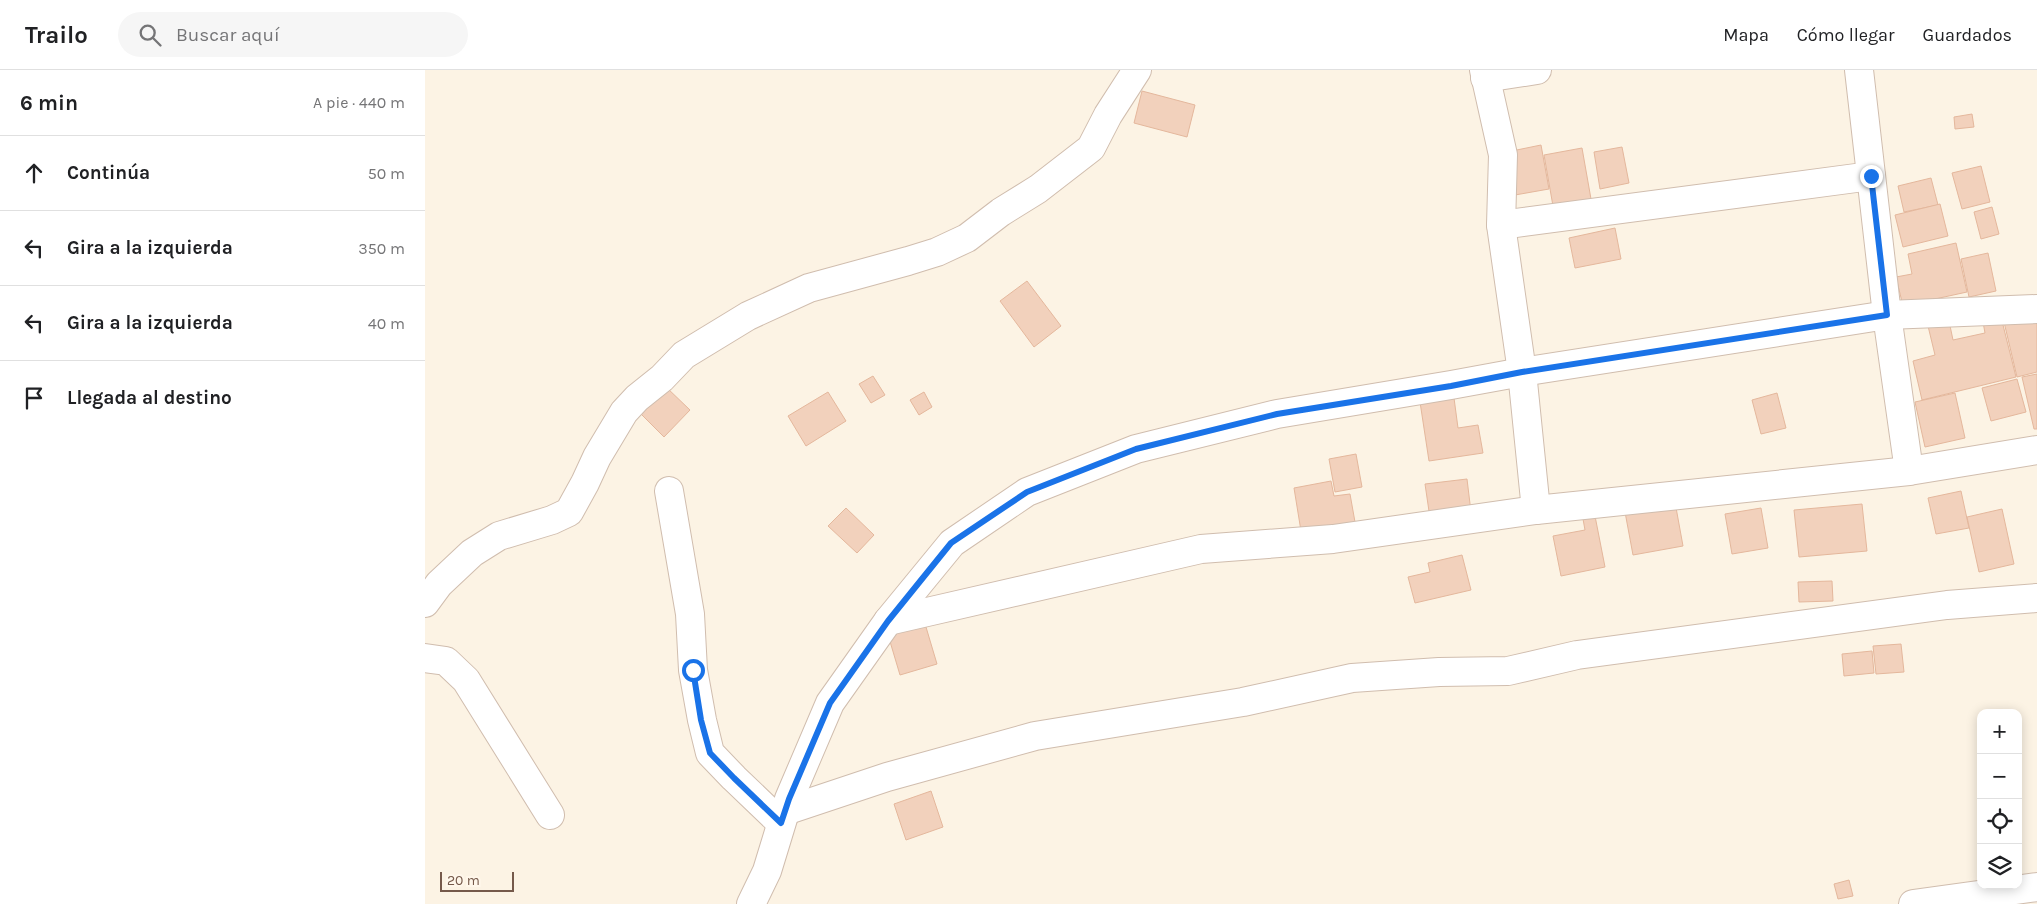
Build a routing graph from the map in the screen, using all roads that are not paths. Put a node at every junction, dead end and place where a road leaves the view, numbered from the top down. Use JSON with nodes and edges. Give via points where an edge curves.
{"nodes":[{"id":1,"x":1137,"y":70,"type":"edge"},
{"id":2,"x":1537,"y":70,"type":"edge"},
{"id":3,"x":1859,"y":70,"type":"edge"},
{"id":4,"x":1484,"y":74,"type":"edge"},
{"id":5,"x":1871,"y":176,"type":"junction"},
{"id":6,"x":1501,"y":225,"type":"junction"},
{"id":7,"x":2037,"y":309,"type":"edge"},
{"id":8,"x":1887,"y":315,"type":"junction"},
{"id":9,"x":1522,"y":372,"type":"junction"},
{"id":10,"x":2037,"y":450,"type":"edge"},
{"id":11,"x":1909,"y":471,"type":"junction"},
{"id":12,"x":669,"y":491,"type":"dead end"},
{"id":13,"x":1536,"y":510,"type":"junction"},
{"id":14,"x":2037,"y":598,"type":"edge"},
{"id":15,"x":425,"y":603,"type":"edge"},
{"id":16,"x":888,"y":621,"type":"junction"},
{"id":17,"x":425,"y":658,"type":"edge"},
{"id":18,"x":550,"y":815,"type":"dead end"},
{"id":19,"x":783,"y":817,"type":"junction"},
{"id":20,"x":2037,"y":887,"type":"edge"},
{"id":21,"x":751,"y":904,"type":"edge"},
{"id":22,"x":1913,"y":904,"type":"edge"}],
"edges":[{"from":1,"to":15,"type":"street","via":[[1091,148],[967,238],[937,252],[809,288],[748,316],[683,355],[624,412],[569,512],[499,536],[472,553],[439,584]]},
{"from":2,"to":4,"type":"street"},
{"from":3,"to":5,"type":"street"},
{"from":4,"to":6,"type":"street","via":[[1503,155]]},
{"from":5,"to":6,"type":"street"},
{"from":5,"to":8,"type":"street"},
{"from":6,"to":9,"type":"street"},
{"from":7,"to":8,"type":"street"},
{"from":8,"to":9,"type":"street"},
{"from":8,"to":11,"type":"street"},
{"from":9,"to":13,"type":"street"},
{"from":9,"to":16,"type":"street","via":[[1277,414],[1136,449],[1100,463],[1027,492],[951,543]]},
{"from":10,"to":11,"type":"street"},
{"from":11,"to":13,"type":"street"},
{"from":12,"to":19,"type":"street","via":[[690,614],[693,670],[710,753],[734,778]]},
{"from":13,"to":16,"type":"street","via":[[1333,539],[1201,549]]},
{"from":14,"to":19,"type":"street","via":[[1947,605],[1586,654],[1507,671],[1351,678],[1243,702],[1035,736],[887,777]]},
{"from":16,"to":19,"type":"street","via":[[830,703]]},
{"from":17,"to":18,"type":"street","via":[[445,661],[465,680]]},
{"from":19,"to":21,"type":"street","via":[[767,871]]},
{"from":20,"to":22,"type":"street"}]}
